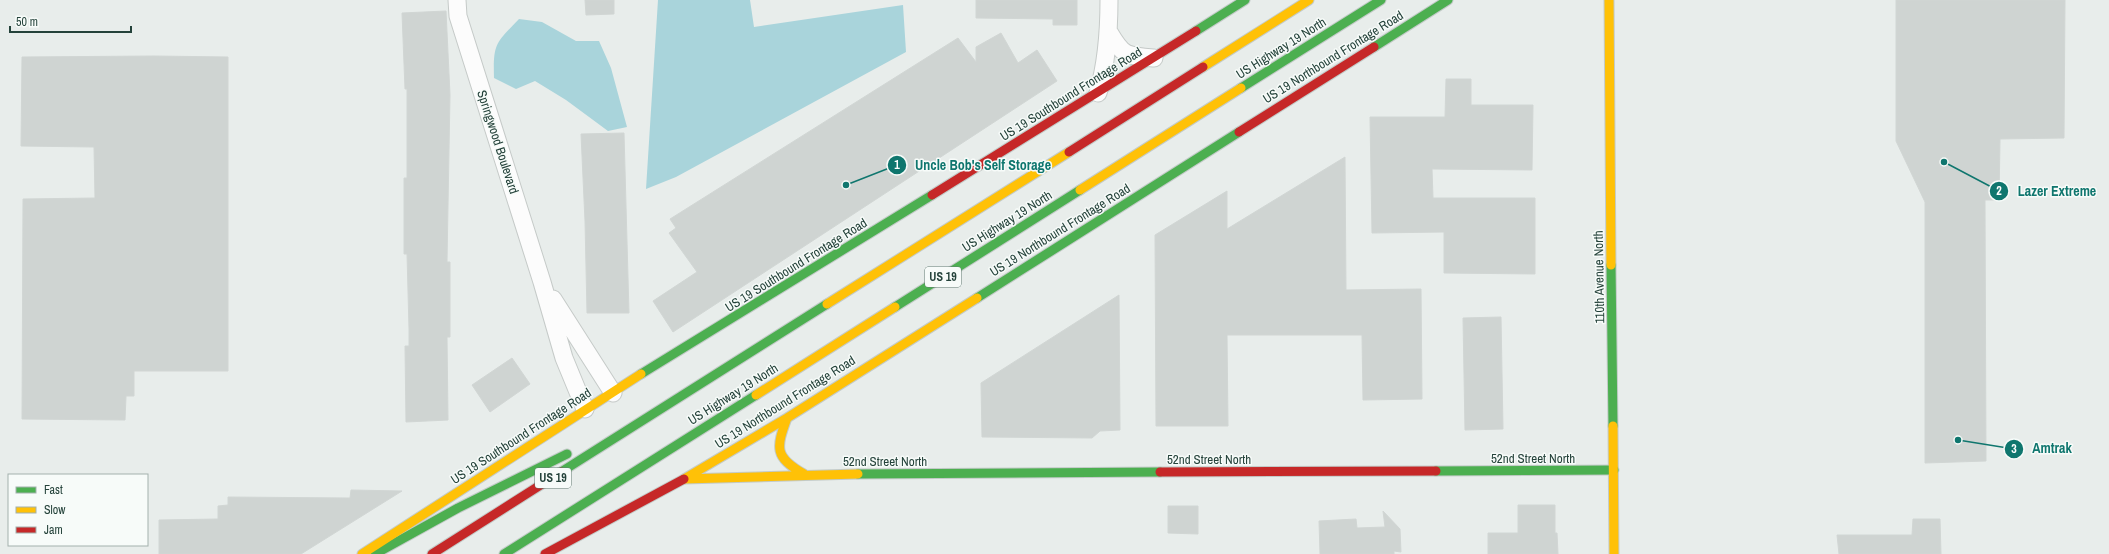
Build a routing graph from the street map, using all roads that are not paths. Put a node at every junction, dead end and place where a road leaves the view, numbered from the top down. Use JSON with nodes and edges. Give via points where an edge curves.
{"nodes":[{"id":1,"x":457,"y":0,"type":"edge"},
{"id":2,"x":1109,"y":0,"type":"edge"},
{"id":3,"x":1245,"y":0,"type":"edge"},
{"id":4,"x":1309,"y":0,"type":"edge"},
{"id":5,"x":1381,"y":0,"type":"edge"},
{"id":6,"x":1448,"y":0,"type":"edge"},
{"id":7,"x":1610,"y":0,"type":"edge"},
{"id":8,"x":1109,"y":32,"type":"junction"},
{"id":9,"x":1154,"y":58,"type":"junction"},
{"id":10,"x":1098,"y":93,"type":"junction"},
{"id":11,"x":542,"y":282,"type":"junction"},
{"id":12,"x":613,"y":393,"type":"junction"},
{"id":13,"x":674,"y":401,"type":"junction"},
{"id":14,"x":585,"y":410,"type":"junction"},
{"id":15,"x":787,"y":418,"type":"junction"},
{"id":16,"x":1614,"y":470,"type":"junction"},
{"id":17,"x":804,"y":474,"type":"junction"},
{"id":18,"x":684,"y":479,"type":"junction"},
{"id":19,"x":362,"y":554,"type":"edge"},
{"id":20,"x":374,"y":554,"type":"edge"},
{"id":21,"x":432,"y":554,"type":"edge"},
{"id":22,"x":504,"y":554,"type":"edge"},
{"id":23,"x":546,"y":554,"type":"edge"},
{"id":24,"x":1614,"y":554,"type":"edge"}],
"edges":[{"from":1,"to":11,"type":"street","name":"Springwood Boulevard","via":[[458,16]]},
{"from":2,"to":8,"type":"street"},
{"from":3,"to":9,"type":"main road","name":"US 19 Southbound Frontage Road"},
{"from":4,"to":13,"type":"main road","name":"US Highway 19 North","number":"US 19"},
{"from":5,"to":22,"type":"main road","name":"US Highway 19 North","number":"US 19"},
{"from":6,"to":15,"type":"main road","name":"US 19 Northbound Frontage Road"},
{"from":7,"to":16,"type":"main road","name":"110th Avenue North"},
{"from":8,"to":9,"type":"street","via":[[1120,50],[1134,57]]},
{"from":8,"to":10,"type":"street","via":[[1105,69]]},
{"from":9,"to":10,"type":"main road","name":"US 19 Southbound Frontage Road"},
{"from":10,"to":12,"type":"main road","name":"US 19 Southbound Frontage Road"},
{"from":11,"to":12,"type":"street","name":"Springwood Boulevard"},
{"from":11,"to":14,"type":"street","name":"Springwood Boulevard","via":[[564,358]]},
{"from":12,"to":14,"type":"main road","name":"US 19 Southbound Frontage Road"},
{"from":13,"to":20,"type":"main road","via":[[458,508]]},
{"from":13,"to":21,"type":"main road","name":"US Highway 19 North","number":"US 19"},
{"from":14,"to":19,"type":"main road","name":"US 19 Southbound Frontage Road"},
{"from":15,"to":17,"type":"main road","name":"52nd Street North","via":[[779,442],[780,455],[786,464]]},
{"from":15,"to":18,"type":"main road","name":"US 19 Northbound Frontage Road"},
{"from":16,"to":17,"type":"main road","name":"52nd Street North"},
{"from":16,"to":24,"type":"main road","name":"110th Avenue North"},
{"from":17,"to":18,"type":"main road","name":"52nd Street North"},
{"from":18,"to":23,"type":"main road","name":"US 19 Northbound Frontage Road"}]}
